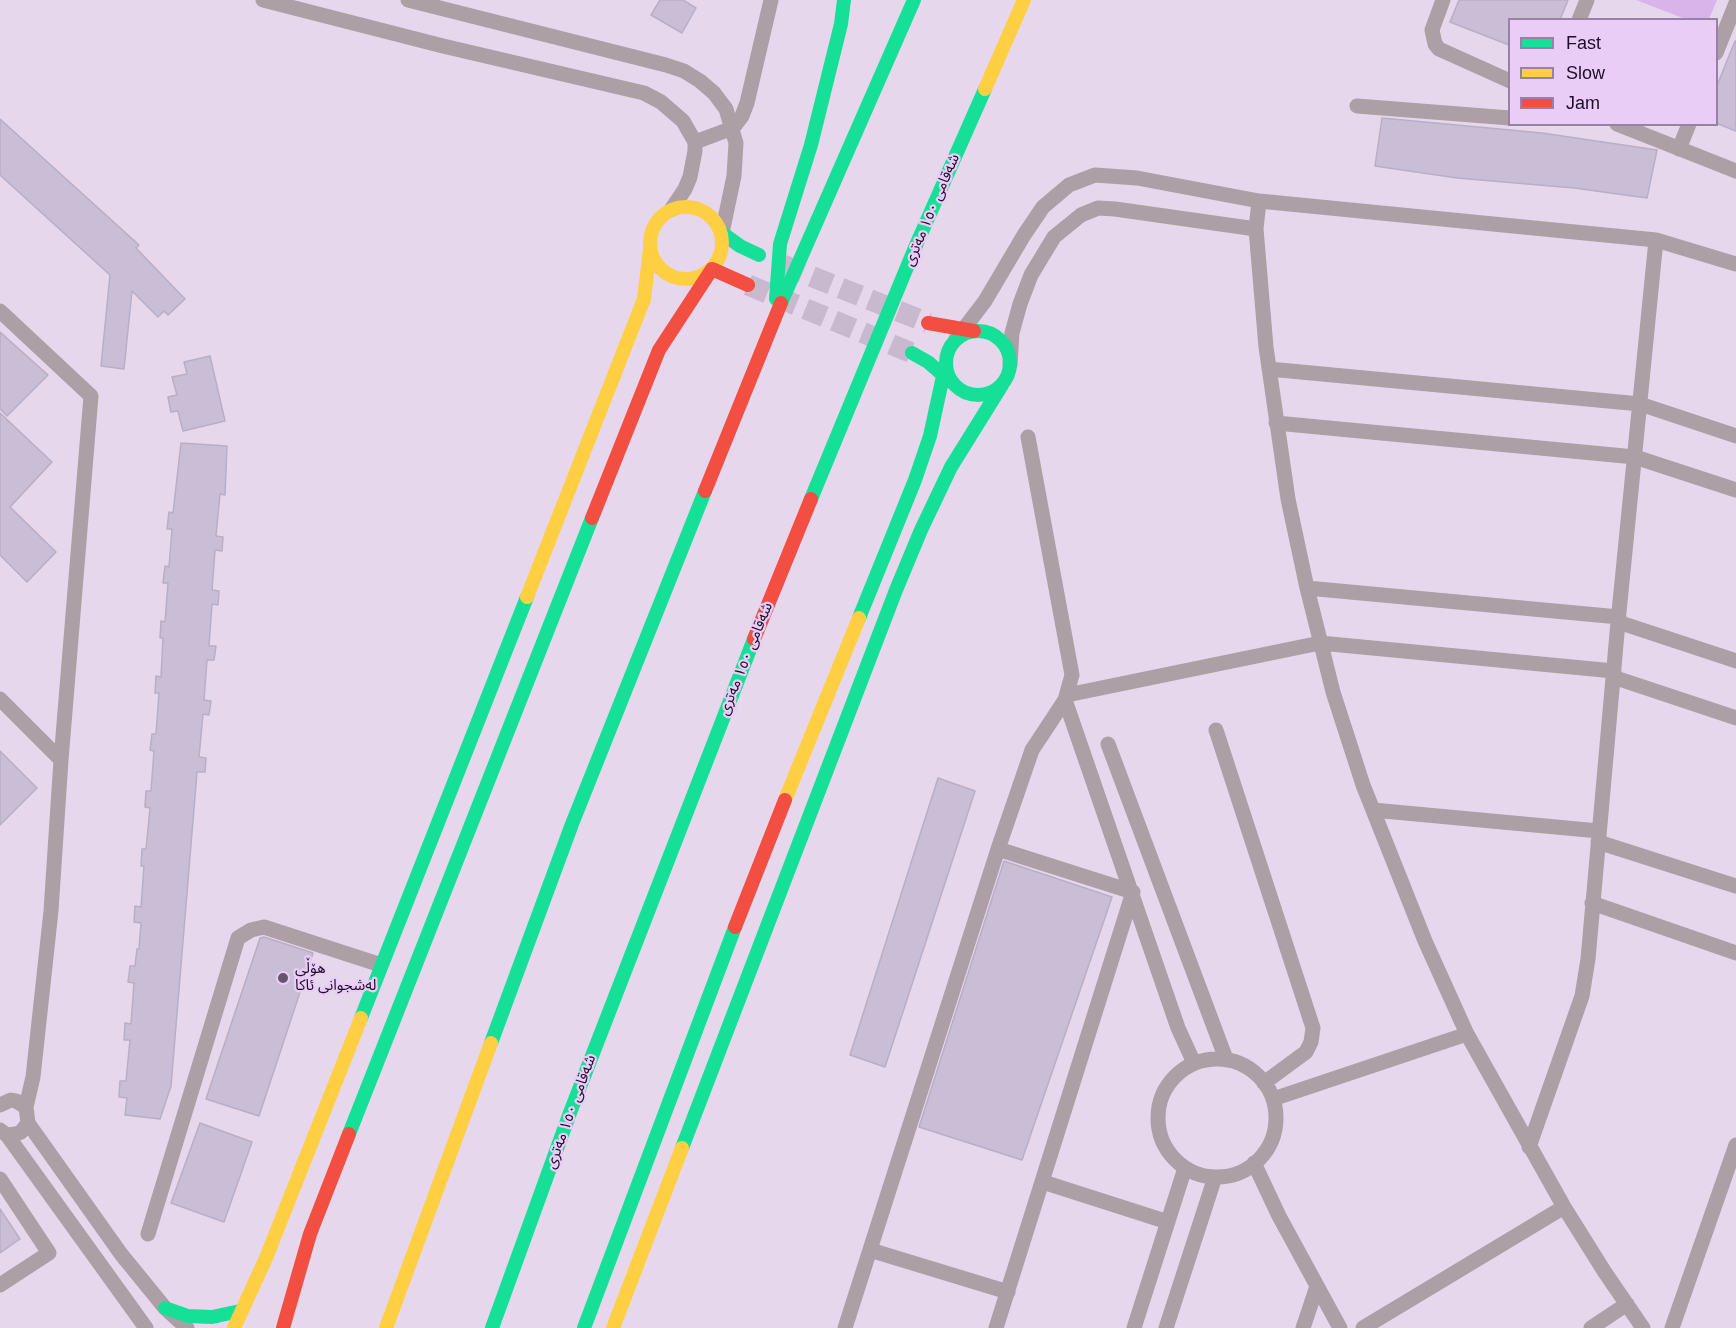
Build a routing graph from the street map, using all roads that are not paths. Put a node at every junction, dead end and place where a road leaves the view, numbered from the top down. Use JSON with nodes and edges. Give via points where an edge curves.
{"nodes":[{"id":1,"x":263,"y":0,"type":"edge"},
{"id":2,"x":408,"y":0,"type":"edge"},
{"id":3,"x":771,"y":0,"type":"edge"},
{"id":4,"x":844,"y":0,"type":"edge"},
{"id":5,"x":914,"y":0,"type":"edge"},
{"id":6,"x":1024,"y":0,"type":"edge"},
{"id":7,"x":1035,"y":0,"type":"edge"},
{"id":8,"x":1443,"y":0,"type":"edge"},
{"id":9,"x":1587,"y":0,"type":"edge"},
{"id":10,"x":1736,"y":3,"type":"edge"},
{"id":11,"x":1580,"y":18,"type":"edge"},
{"id":12,"x":1007,"y":39,"type":"junction"},
{"id":13,"x":1718,"y":48,"type":"edge"},
{"id":14,"x":1508,"y":81,"type":"edge"},
{"id":15,"x":1358,"y":106,"type":"dead end"},
{"id":16,"x":1508,"y":118,"type":"edge"},
{"id":17,"x":1621,"y":126,"type":"edge"},
{"id":18,"x":1688,"y":126,"type":"edge"},
{"id":19,"x":733,"y":128,"type":"junction"},
{"id":20,"x":695,"y":142,"type":"junction"},
{"id":21,"x":1679,"y":149,"type":"junction"},
{"id":22,"x":1736,"y":171,"type":"edge"},
{"id":23,"x":1259,"y":201,"type":"junction"},
{"id":24,"x":671,"y":210,"type":"junction"},
{"id":25,"x":1256,"y":229,"type":"junction"},
{"id":26,"x":722,"y":233,"type":"junction"},
{"id":27,"x":1656,"y":240,"type":"junction"},
{"id":28,"x":650,"y":249,"type":"junction"},
{"id":29,"x":759,"y":255,"type":"dead end"},
{"id":30,"x":1736,"y":264,"type":"edge"},
{"id":31,"x":712,"y":270,"type":"junction"},
{"id":32,"x":748,"y":285,"type":"tunnel mouth"},
{"id":33,"x":0,"y":311,"type":"edge"},
{"id":34,"x":775,"y":317,"type":"junction"},
{"id":35,"x":928,"y":322,"type":"tunnel mouth"},
{"id":36,"x":965,"y":333,"type":"junction"},
{"id":37,"x":912,"y":353,"type":"tunnel mouth"},
{"id":38,"x":1010,"y":365,"type":"junction"},
{"id":39,"x":1269,"y":369,"type":"junction"},
{"id":40,"x":947,"y":374,"type":"junction"},
{"id":41,"x":1002,"y":385,"type":"junction"},
{"id":42,"x":1640,"y":404,"type":"junction"},
{"id":43,"x":1276,"y":423,"type":"junction"},
{"id":44,"x":1736,"y":436,"type":"edge"},
{"id":45,"x":1028,"y":437,"type":"dead end"},
{"id":46,"x":1635,"y":457,"type":"junction"},
{"id":47,"x":1736,"y":490,"type":"edge"},
{"id":48,"x":1307,"y":588,"type":"junction"},
{"id":49,"x":1618,"y":620,"type":"junction"},
{"id":50,"x":1320,"y":643,"type":"junction"},
{"id":51,"x":1736,"y":661,"type":"edge"},
{"id":52,"x":1613,"y":674,"type":"junction"},
{"id":53,"x":1066,"y":698,"type":"junction"},
{"id":54,"x":0,"y":699,"type":"edge"},
{"id":55,"x":1736,"y":718,"type":"edge"},
{"id":56,"x":1216,"y":730,"type":"dead end"},
{"id":57,"x":1107,"y":744,"type":"dead end"},
{"id":58,"x":61,"y":760,"type":"junction"},
{"id":59,"x":1373,"y":810,"type":"junction"},
{"id":60,"x":1598,"y":836,"type":"junction"},
{"id":61,"x":998,"y":849,"type":"junction"},
{"id":62,"x":1736,"y":886,"type":"edge"},
{"id":63,"x":1133,"y":892,"type":"junction"},
{"id":64,"x":1592,"y":903,"type":"junction"},
{"id":65,"x":1736,"y":953,"type":"edge"},
{"id":66,"x":381,"y":965,"type":"junction"},
{"id":67,"x":1467,"y":1034,"type":"junction"},
{"id":68,"x":1226,"y":1059,"type":"junction"},
{"id":69,"x":1194,"y":1063,"type":"junction"},
{"id":70,"x":1264,"y":1083,"type":"junction"},
{"id":71,"x":1273,"y":1099,"type":"junction"},
{"id":72,"x":0,"y":1105,"type":"edge"},
{"id":73,"x":26,"y":1107,"type":"junction"},
{"id":74,"x":28,"y":1123,"type":"junction"},
{"id":75,"x":3,"y":1132,"type":"edge"},
{"id":76,"x":1736,"y":1145,"type":"edge"},
{"id":77,"x":1529,"y":1147,"type":"junction"},
{"id":78,"x":1254,"y":1163,"type":"junction"},
{"id":79,"x":1185,"y":1168,"type":"junction"},
{"id":80,"x":1215,"y":1177,"type":"junction"},
{"id":81,"x":0,"y":1179,"type":"edge"},
{"id":82,"x":1043,"y":1182,"type":"junction"},
{"id":83,"x":1564,"y":1207,"type":"junction"},
{"id":84,"x":1168,"y":1222,"type":"junction"},
{"id":85,"x":148,"y":1234,"type":"dead end"},
{"id":86,"x":870,"y":1250,"type":"junction"},
{"id":87,"x":0,"y":1285,"type":"edge"},
{"id":88,"x":1317,"y":1286,"type":"junction"},
{"id":89,"x":1008,"y":1292,"type":"junction"},
{"id":90,"x":1627,"y":1304,"type":"junction"},
{"id":91,"x":165,"y":1308,"type":"junction"},
{"id":92,"x":240,"y":1311,"type":"junction"},
{"id":93,"x":146,"y":1328,"type":"edge"},
{"id":94,"x":187,"y":1328,"type":"edge"},
{"id":95,"x":234,"y":1328,"type":"edge"},
{"id":96,"x":283,"y":1328,"type":"edge"},
{"id":97,"x":387,"y":1328,"type":"edge"},
{"id":98,"x":492,"y":1328,"type":"edge"},
{"id":99,"x":585,"y":1328,"type":"edge"},
{"id":100,"x":612,"y":1328,"type":"edge"},
{"id":101,"x":845,"y":1328,"type":"edge"},
{"id":102,"x":996,"y":1328,"type":"edge"},
{"id":103,"x":1134,"y":1328,"type":"edge"},
{"id":104,"x":1166,"y":1328,"type":"edge"},
{"id":105,"x":1303,"y":1328,"type":"edge"},
{"id":106,"x":1340,"y":1328,"type":"edge"},
{"id":107,"x":1363,"y":1328,"type":"edge"},
{"id":108,"x":1591,"y":1328,"type":"edge"},
{"id":109,"x":1643,"y":1328,"type":"edge"},
{"id":110,"x":1672,"y":1328,"type":"edge"}],
"edges":[{"from":1,"to":20,"type":"street","via":[[644,93],[673,111]]},
{"from":2,"to":19,"type":"street","via":[[684,71],[714,93]]},
{"from":3,"to":19,"type":"street","via":[[747,104]]},
{"from":4,"to":34,"type":"main road","via":[[811,145],[780,244]]},
{"from":5,"to":34,"type":"main road"},
{"from":6,"to":12,"type":"main road","name":"شەقامی ١٥٠ مەتری"},
{"from":7,"to":12,"type":"main road"},
{"from":8,"to":14,"type":"street","via":[[1432,30],[1439,50]]},
{"from":9,"to":11,"type":"street"},
{"from":10,"to":13,"type":"street"},
{"from":12,"to":98,"type":"main road","name":"شەقامی ١٥٠ مەتری","via":[[917,243],[744,662],[571,1110]]},
{"from":15,"to":16,"type":"street"},
{"from":17,"to":21,"type":"street"},
{"from":18,"to":21,"type":"street"},
{"from":19,"to":20,"type":"street"},
{"from":19,"to":26,"type":"street","via":[[734,176]]},
{"from":20,"to":24,"type":"street","via":[[690,177]]},
{"from":21,"to":22,"type":"street"},
{"from":23,"to":25,"type":"street"},
{"from":23,"to":27,"type":"street"},
{"from":23,"to":36,"type":"street","via":[[1116,175],[1076,181],[1043,207]]},
{"from":24,"to":26,"type":"main road","via":[[702,210]]},
{"from":24,"to":28,"type":"main road","via":[[657,221]]},
{"from":25,"to":38,"type":"street","via":[[1115,208],[1098,208],[1081,215],[1054,237],[1031,275],[1012,333]]},
{"from":25,"to":39,"type":"street"},
{"from":26,"to":29,"type":"main road"},
{"from":26,"to":31,"type":"main road","via":[[721,251]]},
{"from":27,"to":30,"type":"street"},
{"from":27,"to":42,"type":"street"},
{"from":28,"to":31,"type":"main road","via":[[658,265],[672,276],[696,278]]},
{"from":28,"to":66,"type":"main road","via":[[644,299]]},
{"from":31,"to":32,"type":"main road"},
{"from":31,"to":96,"type":"main road","via":[[659,350],[642,390],[310,1234]]},
{"from":33,"to":58,"type":"street","via":[[91,396]]},
{"from":34,"to":97,"type":"main road","via":[[572,824]]},
{"from":35,"to":36,"type":"main road"},
{"from":36,"to":38,"type":"main road","via":[[996,336],[1009,354]]},
{"from":36,"to":40,"type":"main road","via":[[950,347]]},
{"from":37,"to":40,"type":"main road"},
{"from":38,"to":41,"type":"main road"},
{"from":39,"to":42,"type":"street"},
{"from":39,"to":43,"type":"street"},
{"from":40,"to":41,"type":"main road","via":[[957,389],[975,396],[994,392]]},
{"from":40,"to":99,"type":"main road","via":[[915,480],[751,884]]},
{"from":41,"to":100,"type":"main road","via":[[951,467],[896,590]]},
{"from":42,"to":44,"type":"street"},
{"from":42,"to":46,"type":"street"},
{"from":43,"to":46,"type":"street"},
{"from":43,"to":48,"type":"street"},
{"from":45,"to":53,"type":"street","via":[[1070,658],[1072,675]]},
{"from":46,"to":47,"type":"street"},
{"from":46,"to":49,"type":"street"},
{"from":48,"to":49,"type":"street"},
{"from":48,"to":50,"type":"street"},
{"from":49,"to":51,"type":"street"},
{"from":49,"to":52,"type":"street"},
{"from":50,"to":52,"type":"street"},
{"from":50,"to":53,"type":"street"},
{"from":50,"to":59,"type":"street"},
{"from":52,"to":55,"type":"street"},
{"from":52,"to":60,"type":"street"},
{"from":53,"to":61,"type":"street","via":[[1032,750]]},
{"from":53,"to":63,"type":"street"},
{"from":54,"to":58,"type":"street"},
{"from":56,"to":70,"type":"street","via":[[1313,1028],[1306,1052]]},
{"from":57,"to":68,"type":"street"},
{"from":58,"to":73,"type":"street","via":[[51,911],[33,1077]]},
{"from":59,"to":60,"type":"street"},
{"from":59,"to":67,"type":"street"},
{"from":60,"to":62,"type":"street"},
{"from":60,"to":64,"type":"street"},
{"from":61,"to":63,"type":"street"},
{"from":61,"to":86,"type":"street"},
{"from":63,"to":69,"type":"street","via":[[1178,1028]]},
{"from":63,"to":82,"type":"street"},
{"from":64,"to":65,"type":"street"},
{"from":64,"to":77,"type":"street","via":[[1582,996]]},
{"from":66,"to":85,"type":"street","via":[[264,927],[238,938]]},
{"from":66,"to":92,"type":"main road","via":[[266,1258]]},
{"from":67,"to":71,"type":"street"},
{"from":67,"to":77,"type":"street"},
{"from":68,"to":69,"type":"street"},
{"from":68,"to":70,"type":"street","via":[[1243,1065]]},
{"from":69,"to":79,"type":"street","via":[[1168,1083],[1157,1118],[1164,1145]]},
{"from":70,"to":71,"type":"street"},
{"from":71,"to":78,"type":"street","via":[[1273,1136]]},
{"from":72,"to":73,"type":"street","via":[[11,1100]]},
{"from":73,"to":74,"type":"street"},
{"from":74,"to":75,"type":"street","via":[[21,1132]]},
{"from":74,"to":91,"type":"street"},
{"from":75,"to":93,"type":"street"},
{"from":76,"to":110,"type":"street"},
{"from":77,"to":83,"type":"street"},
{"from":78,"to":80,"type":"street","via":[[1235,1174]]},
{"from":78,"to":88,"type":"street"},
{"from":79,"to":80,"type":"street"},
{"from":79,"to":84,"type":"street"},
{"from":80,"to":104,"type":"street"},
{"from":81,"to":87,"type":"street","via":[[49,1253]]},
{"from":82,"to":84,"type":"street"},
{"from":82,"to":89,"type":"street"},
{"from":83,"to":90,"type":"street"},
{"from":83,"to":107,"type":"street"},
{"from":84,"to":103,"type":"street"},
{"from":86,"to":89,"type":"street"},
{"from":86,"to":101,"type":"street"},
{"from":88,"to":105,"type":"street"},
{"from":88,"to":106,"type":"street"},
{"from":89,"to":102,"type":"street"},
{"from":90,"to":108,"type":"street"},
{"from":90,"to":109,"type":"street"},
{"from":91,"to":92,"type":"main road","via":[[200,1317]]},
{"from":91,"to":94,"type":"street"},
{"from":92,"to":95,"type":"main road"}]}
